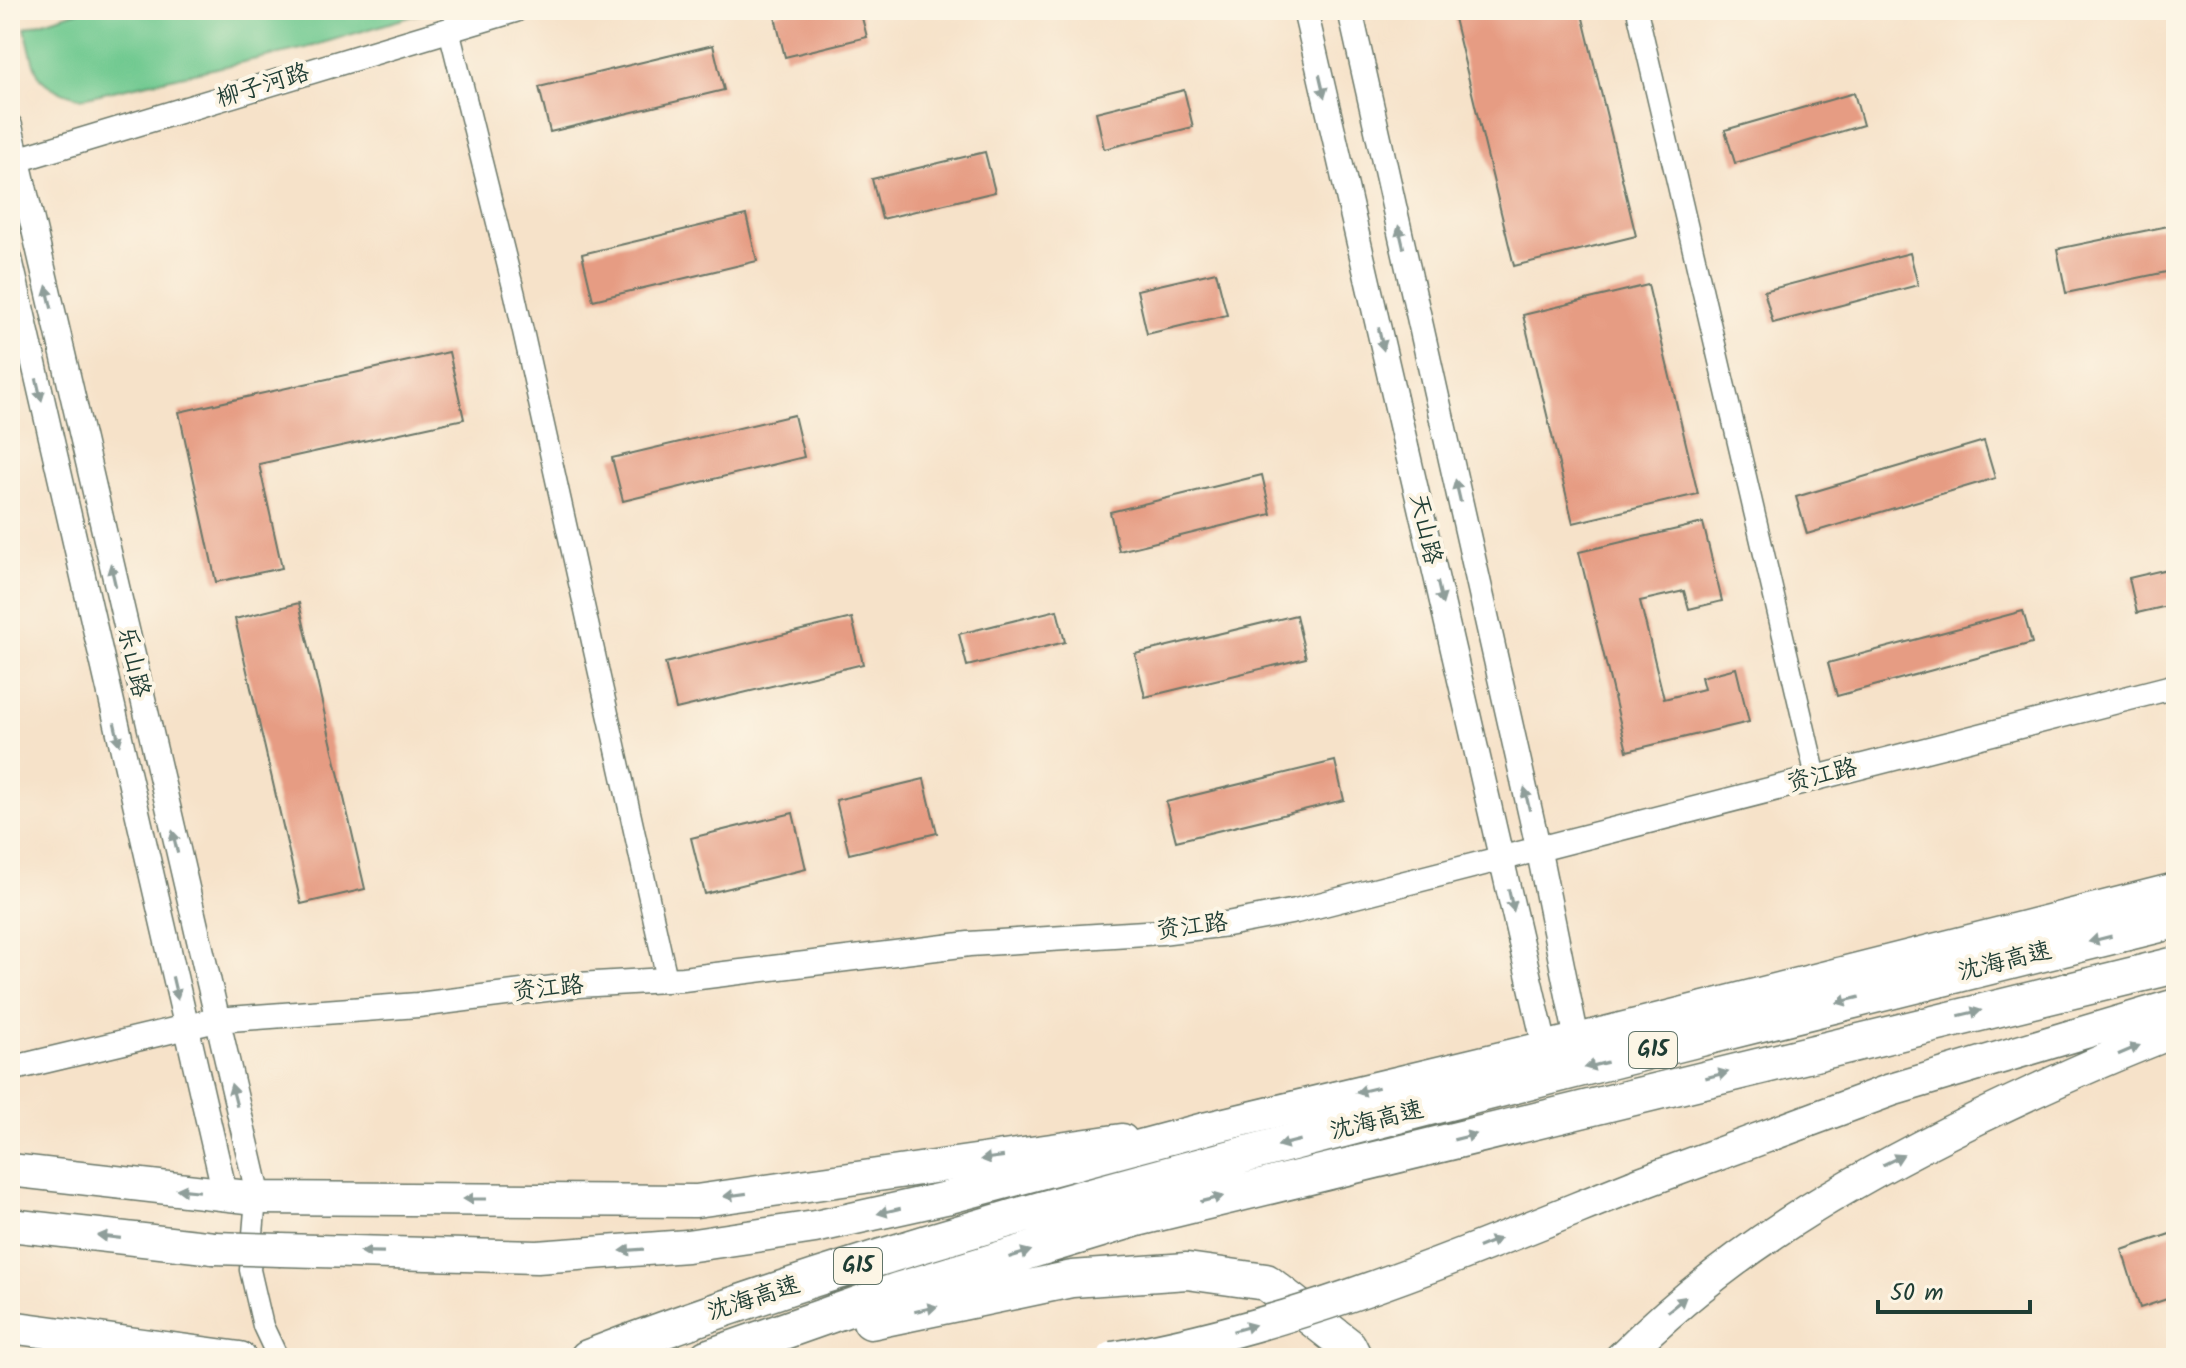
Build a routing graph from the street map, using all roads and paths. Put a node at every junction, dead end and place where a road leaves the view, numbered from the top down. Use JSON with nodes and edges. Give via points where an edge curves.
{"nodes":[{"id":1,"x":515,"y":10,"type":"edge"},
{"id":2,"x":1305,"y":10,"type":"edge"},
{"id":3,"x":1350,"y":10,"type":"edge"},
{"id":4,"x":1637,"y":10,"type":"edge"},
{"id":5,"x":449,"y":30,"type":"junction"},
{"id":6,"x":10,"y":126,"type":"edge"},
{"id":7,"x":14,"y":161,"type":"edge"},
{"id":8,"x":10,"y":259,"type":"edge"},
{"id":9,"x":2176,"y":686,"type":"edge"},
{"id":10,"x":1816,"y":777,"type":"junction"},
{"id":11,"x":1538,"y":847,"type":"junction"},
{"id":12,"x":1501,"y":857,"type":"junction"},
{"id":13,"x":2176,"y":889,"type":"edge"},
{"id":14,"x":2176,"y":920,"type":"edge"},
{"id":15,"x":2176,"y":965,"type":"edge"},
{"id":16,"x":667,"y":979,"type":"junction"},
{"id":17,"x":2176,"y":1005,"type":"edge"},
{"id":18,"x":216,"y":1020,"type":"junction"},
{"id":19,"x":184,"y":1027,"type":"junction"},
{"id":20,"x":2176,"y":1031,"type":"edge"},
{"id":21,"x":1577,"y":1040,"type":"junction"},
{"id":22,"x":1545,"y":1047,"type":"junction"},
{"id":23,"x":10,"y":1069,"type":"edge"},
{"id":24,"x":1208,"y":1128,"type":"junction"},
{"id":25,"x":10,"y":1170,"type":"edge"},
{"id":26,"x":247,"y":1197,"type":"junction"},
{"id":27,"x":1133,"y":1201,"type":"junction"},
{"id":28,"x":10,"y":1225,"type":"edge"},
{"id":29,"x":10,"y":1327,"type":"edge"},
{"id":30,"x":240,"y":1358,"type":"edge"},
{"id":31,"x":278,"y":1358,"type":"edge"},
{"id":32,"x":588,"y":1358,"type":"edge"},
{"id":33,"x":707,"y":1358,"type":"edge"},
{"id":34,"x":714,"y":1358,"type":"edge"},
{"id":35,"x":1113,"y":1358,"type":"edge"},
{"id":36,"x":1354,"y":1358,"type":"edge"},
{"id":37,"x":1621,"y":1358,"type":"edge"}],
"edges":[{"from":1,"to":5,"type":"street","name":"柳子河路"},
{"from":2,"to":12,"type":"street","name":"天山路","one_way":true},
{"from":11,"to":3,"type":"street","name":"天山路","one_way":true},
{"from":4,"to":10,"type":"street"},
{"from":5,"to":7,"type":"street","name":"柳子河路"},
{"from":5,"to":16,"type":"street","via":[[515,295]]},
{"from":6,"to":7,"type":"street","name":"乐山路"},
{"from":18,"to":7,"type":"street","name":"乐山路","one_way":true},
{"from":8,"to":19,"type":"street","name":"乐山路","one_way":true},
{"from":9,"to":10,"type":"street","name":"资江路"},
{"from":10,"to":11,"type":"street","name":"资江路"},
{"from":11,"to":12,"type":"street","name":"资江路"},
{"from":11,"to":21,"type":"street","name":"天山路"},
{"from":12,"to":16,"type":"street","name":"资江路","via":[[1227,924],[969,944]]},
{"from":12,"to":22,"type":"street","name":"天山路","one_way":true},
{"from":13,"to":21,"type":"main road"},
{"from":14,"to":27,"type":"highway","name":"沈海高速","number":"G15","one_way":true,"via":[[1839,1002]]},
{"from":27,"to":15,"type":"highway","name":"沈海高速","number":"G15","one_way":true},
{"from":16,"to":18,"type":"street","name":"资江路"},
{"from":35,"to":17,"type":"main road","one_way":true,"bridge":true,"via":[[1228,1332],[1376,1287],[1891,1090]]},
{"from":18,"to":19,"type":"street","name":"资江路"},
{"from":26,"to":18,"type":"street","name":"乐山路","one_way":true},
{"from":19,"to":23,"type":"street","name":"资江路"},
{"from":19,"to":26,"type":"street","name":"乐山路"},
{"from":37,"to":20,"type":"main road","one_way":true,"via":[[1671,1309],[1773,1230],[1876,1168],[2032,1092]]},
{"from":21,"to":22,"type":"main road"},
{"from":22,"to":24,"type":"main road","one_way":true},
{"from":24,"to":26,"type":"main road","one_way":true,"via":[[696,1201]]},
{"from":24,"to":28,"type":"main road","one_way":true,"bridge":true,"via":[[946,1198],[815,1227],[687,1246],[537,1257],[214,1248]]},
{"from":26,"to":25,"type":"main road","one_way":true},
{"from":26,"to":31,"type":"street","via":[[250,1270],[263,1326]]},
{"from":27,"to":32,"type":"highway","name":"沈海高速","number":"G15","via":[[682,1322]]},
{"from":33,"to":27,"type":"highway","name":"沈海高速","number":"G15","one_way":true},
{"from":29,"to":30,"type":"main road"},
{"from":34,"to":36,"type":"highway","one_way":true,"via":[[1001,1291],[1072,1279],[1187,1271],[1266,1282],[1348,1346]]}]}
